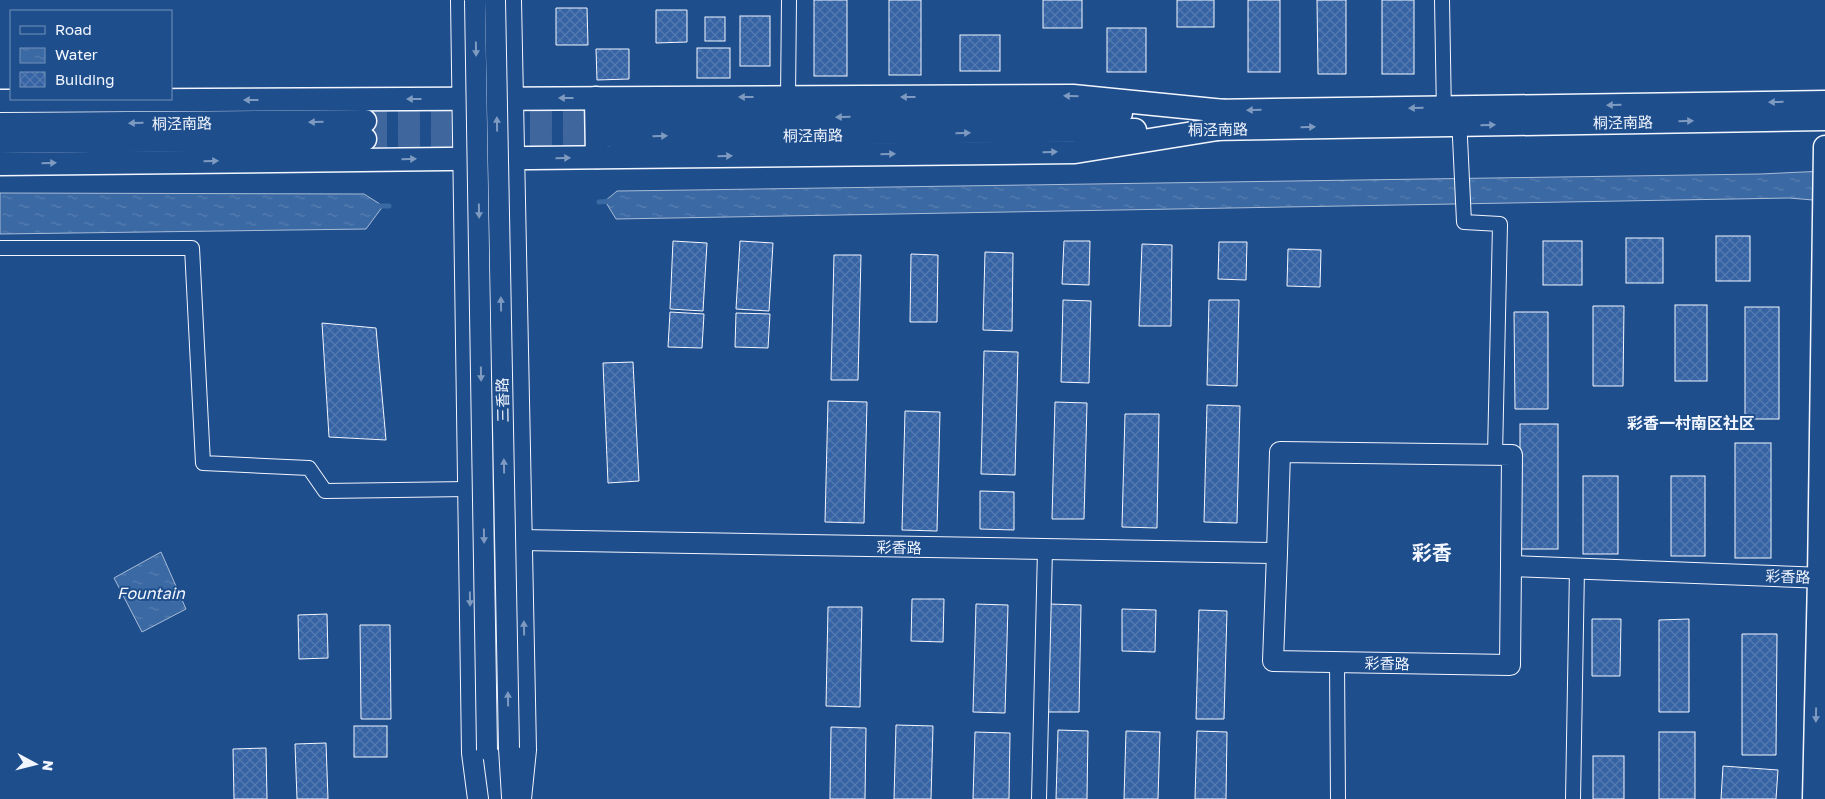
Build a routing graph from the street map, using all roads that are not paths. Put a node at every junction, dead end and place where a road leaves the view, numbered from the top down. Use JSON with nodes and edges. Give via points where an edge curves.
{"nodes":[{"id":1,"x":461,"y":0,"type":"edge"},
{"id":2,"x":475,"y":0,"type":"edge"},
{"id":3,"x":495,"y":0,"type":"edge"},
{"id":4,"x":511,"y":0,"type":"edge"},
{"id":5,"x":789,"y":0,"type":"edge"},
{"id":6,"x":1442,"y":0,"type":"edge"},
{"id":7,"x":788,"y":97,"type":"junction"},
{"id":8,"x":513,"y":98,"type":"junction"},
{"id":9,"x":596,"y":98,"type":"junction"},
{"id":10,"x":378,"y":99,"type":"junction"},
{"id":11,"x":463,"y":99,"type":"junction"},
{"id":12,"x":172,"y":100,"type":"edge"},
{"id":13,"x":1825,"y":102,"type":"edge"},
{"id":14,"x":1452,"y":116,"type":"junction"},
{"id":15,"x":1825,"y":119,"type":"edge"},
{"id":16,"x":1224,"y":120,"type":"junction"},
{"id":17,"x":0,"y":124,"type":"edge"},
{"id":18,"x":612,"y":128,"type":"tunnel mouth"},
{"id":19,"x":0,"y":142,"type":"edge"},
{"id":20,"x":1825,"y":147,"type":"edge"},
{"id":21,"x":597,"y":157,"type":"junction"},
{"id":22,"x":514,"y":158,"type":"junction"},
{"id":23,"x":463,"y":159,"type":"junction"},
{"id":24,"x":379,"y":160,"type":"junction"},
{"id":25,"x":0,"y":164,"type":"edge"},
{"id":26,"x":1824,"y":165,"type":"edge"},
{"id":27,"x":0,"y":248,"type":"edge"},
{"id":28,"x":1495,"y":455,"type":"junction"},
{"id":29,"x":468,"y":489,"type":"junction"},
{"id":30,"x":521,"y":540,"type":"junction"},
{"id":31,"x":1045,"y":549,"type":"junction"},
{"id":32,"x":1277,"y":553,"type":"junction"},
{"id":33,"x":1512,"y":566,"type":"junction"},
{"id":34,"x":1577,"y":568,"type":"junction"},
{"id":35,"x":1822,"y":578,"type":"edge"},
{"id":36,"x":1337,"y":662,"type":"junction"},
{"id":37,"x":478,"y":799,"type":"edge"},
{"id":38,"x":486,"y":799,"type":"edge"},
{"id":39,"x":512,"y":799,"type":"edge"},
{"id":40,"x":521,"y":799,"type":"edge"},
{"id":41,"x":1039,"y":799,"type":"edge"},
{"id":42,"x":1338,"y":799,"type":"edge"},
{"id":43,"x":1573,"y":799,"type":"edge"},
{"id":44,"x":1814,"y":799,"type":"edge"}],
"edges":[{"from":1,"to":11,"type":"main road"},
{"from":2,"to":38,"type":"main road","name":"三香路","one_way":true,"bridge":true},
{"from":39,"to":3,"type":"main road","name":"三香路","one_way":true,"bridge":true},
{"from":4,"to":8,"type":"main road"},
{"from":5,"to":7,"type":"street"},
{"from":6,"to":14,"type":"street"},
{"from":7,"to":9,"type":"main road","one_way":true},
{"from":16,"to":7,"type":"main road","one_way":true,"via":[[1073,96]]},
{"from":9,"to":8,"type":"main road","one_way":true},
{"from":8,"to":11,"type":"main road"},
{"from":8,"to":22,"type":"main road"},
{"from":9,"to":21,"type":"main road"},
{"from":11,"to":10,"type":"main road","one_way":true},
{"from":10,"to":12,"type":"main road","one_way":true},
{"from":10,"to":24,"type":"main road"},
{"from":11,"to":23,"type":"main road"},
{"from":13,"to":14,"type":"main road","name":"桐泾南路","one_way":true},
{"from":14,"to":15,"type":"main road","name":"桐泾南路","one_way":true},
{"from":14,"to":16,"type":"main road","name":"桐泾南路"},
{"from":14,"to":28,"type":"street","via":[[1462,173],[1464,222],[1500,224]]},
{"from":16,"to":18,"type":"main road","name":"桐泾南路","via":[[1032,115]]},
{"from":21,"to":16,"type":"main road","one_way":true,"via":[[1075,152]]},
{"from":19,"to":17,"type":"main road","name":"桐泾南路","one_way":true,"via":[[365,130]]},
{"from":20,"to":26,"type":"main road"},
{"from":22,"to":21,"type":"main road","one_way":true},
{"from":22,"to":23,"type":"main road"},
{"from":22,"to":30,"type":"main road"},
{"from":24,"to":23,"type":"main road","one_way":true},
{"from":23,"to":29,"type":"main road"},
{"from":25,"to":24,"type":"main road","one_way":true},
{"from":26,"to":35,"type":"main road"},
{"from":27,"to":29,"type":"street","via":[[192,248],[203,463],[309,468],[325,491]]},
{"from":28,"to":32,"type":"main road","name":"彩香路","via":[[1280,452]]},
{"from":28,"to":33,"type":"main road","name":"彩香路","via":[[1512,455]]},
{"from":29,"to":37,"type":"main road","one_way":true,"via":[[472,753]]},
{"from":30,"to":31,"type":"main road","name":"彩香路"},
{"from":40,"to":30,"type":"main road","one_way":true,"via":[[526,750]]},
{"from":31,"to":32,"type":"main road","name":"彩香路"},
{"from":31,"to":41,"type":"street"},
{"from":32,"to":36,"type":"main road","name":"彩香路","via":[[1273,661]]},
{"from":33,"to":34,"type":"main road","name":"彩香路"},
{"from":33,"to":36,"type":"main road","name":"彩香路","via":[[1510,665]]},
{"from":34,"to":35,"type":"main road","name":"彩香路"},
{"from":34,"to":43,"type":"street"},
{"from":35,"to":44,"type":"main road","one_way":true},
{"from":36,"to":42,"type":"street"}]}
